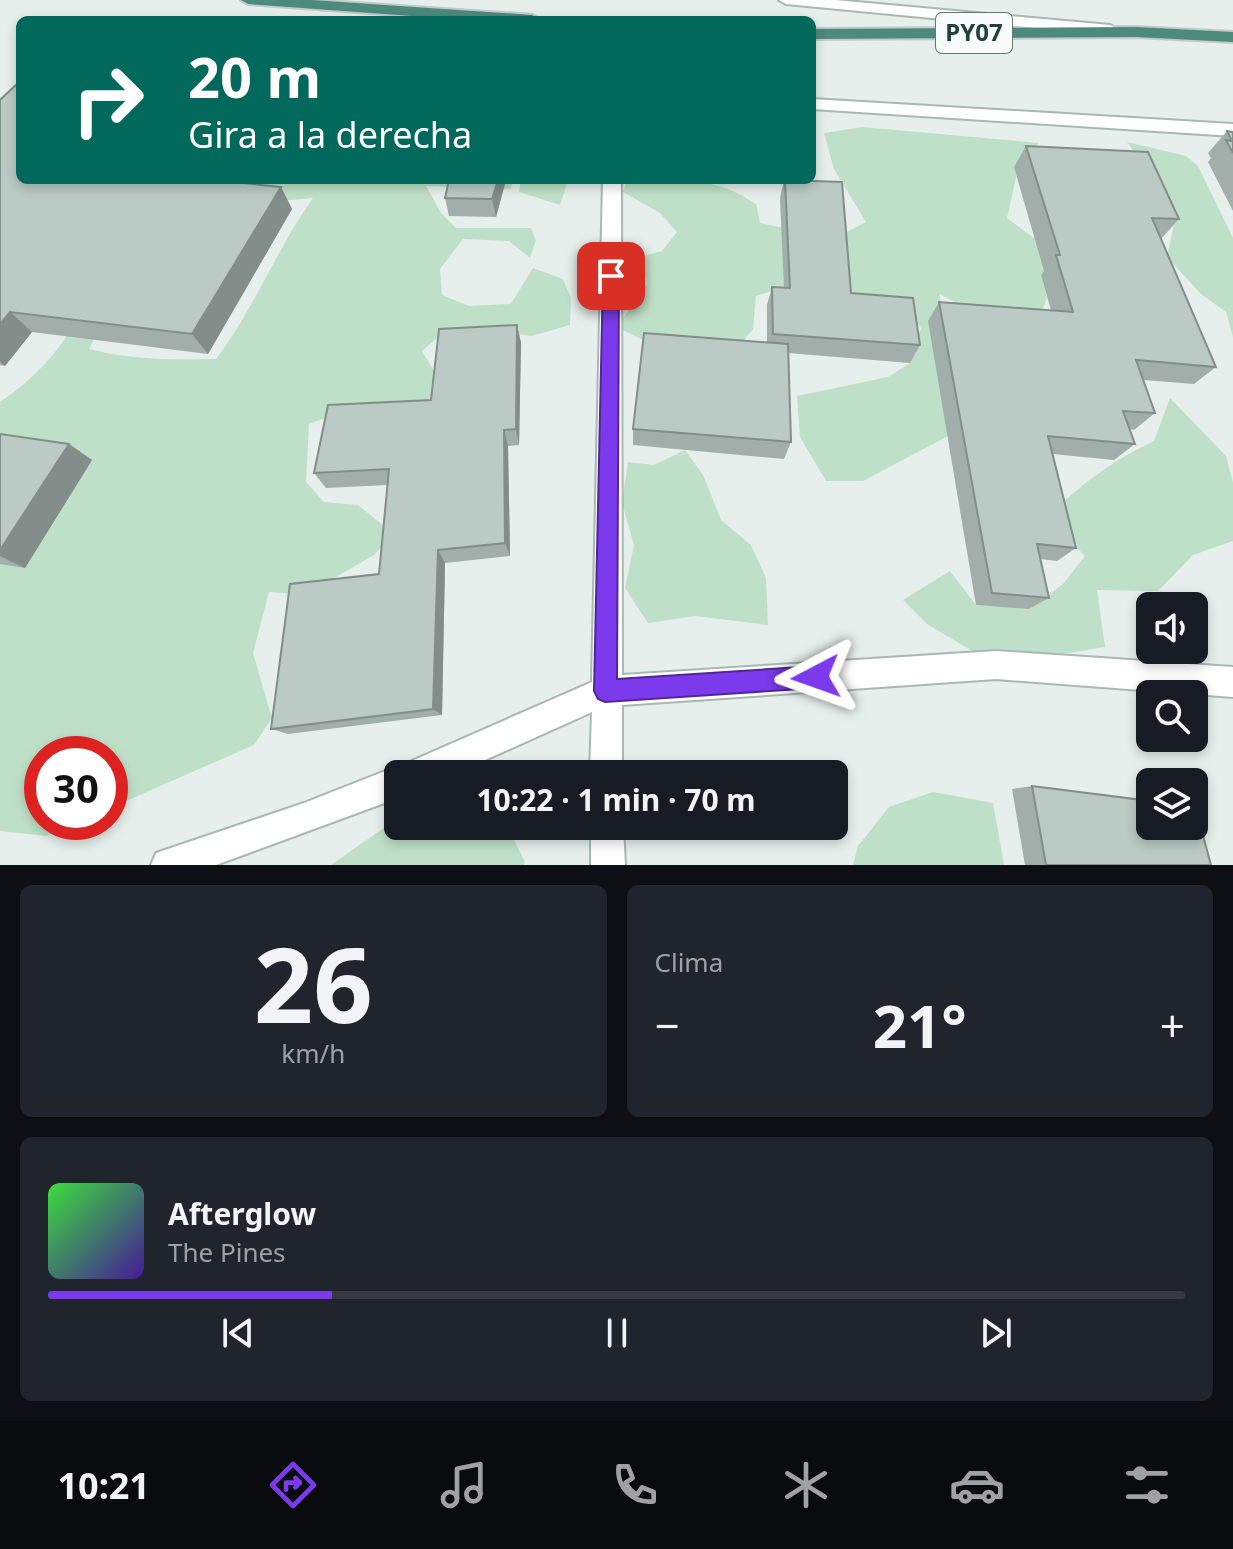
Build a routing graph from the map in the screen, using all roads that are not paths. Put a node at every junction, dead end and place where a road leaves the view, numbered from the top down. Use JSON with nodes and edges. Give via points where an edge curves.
{"nodes":[{"id":1,"x":248,"y":0,"type":"edge"},
{"id":2,"x":786,"y":0,"type":"edge"},
{"id":3,"x":475,"y":16,"type":"edge"},
{"id":4,"x":1136,"y":32,"type":"junction"},
{"id":5,"x":816,"y":34,"type":"edge"},
{"id":6,"x":1233,"y":37,"type":"edge"},
{"id":7,"x":816,"y":104,"type":"edge"},
{"id":8,"x":1233,"y":130,"type":"edge"},
{"id":9,"x":612,"y":184,"type":"edge"},
{"id":10,"x":1233,"y":682,"type":"edge"},
{"id":11,"x":605,"y":691,"type":"junction"},
{"id":12,"x":450,"y":760,"type":"edge"},
{"id":13,"x":606,"y":760,"type":"edge"},
{"id":14,"x":384,"y":788,"type":"edge"},
{"id":15,"x":607,"y":840,"type":"edge"},
{"id":16,"x":168,"y":865,"type":"edge"},
{"id":17,"x":608,"y":865,"type":"edge"}],
"edges":[{"from":1,"to":3,"type":"highway"},
{"from":2,"to":4,"type":"street"},
{"from":4,"to":5,"type":"highway","number":"PY07"},
{"from":4,"to":6,"type":"highway","number":"PY07"},
{"from":7,"to":8,"type":"street"},
{"from":9,"to":11,"type":"street"},
{"from":10,"to":11,"type":"street","via":[[996,665]]},
{"from":11,"to":12,"type":"street"},
{"from":11,"to":13,"type":"street"},
{"from":14,"to":16,"type":"street"},
{"from":15,"to":17,"type":"street"}]}
